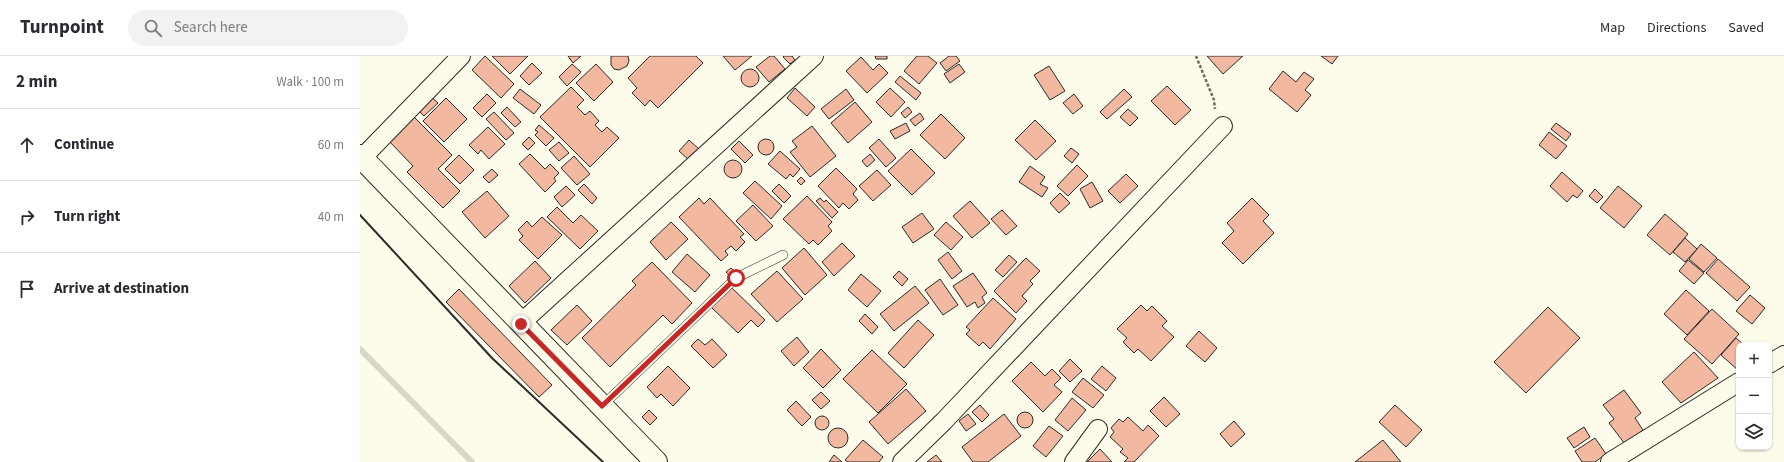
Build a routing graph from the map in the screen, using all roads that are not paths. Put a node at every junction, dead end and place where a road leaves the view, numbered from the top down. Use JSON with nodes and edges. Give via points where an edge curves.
{"nodes":[{"id":1,"x":462,"y":56,"type":"edge"},
{"id":2,"x":814,"y":56,"type":"edge"},
{"id":3,"x":1223,"y":126,"type":"road end"},
{"id":4,"x":361,"y":157,"type":"edge"},
{"id":5,"x":783,"y":255,"type":"dead end"},
{"id":6,"x":521,"y":324,"type":"junction"},
{"id":7,"x":1784,"y":355,"type":"edge"},
{"id":8,"x":1772,"y":362,"type":"edge"},
{"id":9,"x":1736,"y":384,"type":"edge"},
{"id":10,"x":602,"y":406,"type":"junction"},
{"id":11,"x":1098,"y":429,"type":"dead end"},
{"id":12,"x":656,"y":462,"type":"edge"},
{"id":13,"x":902,"y":462,"type":"edge"},
{"id":14,"x":1074,"y":462,"type":"edge"},
{"id":15,"x":1610,"y":462,"type":"edge"}],
"edges":[{"from":1,"to":4,"type":"street"},
{"from":2,"to":6,"type":"street"},
{"from":3,"to":13,"type":"street","via":[[944,421]]},
{"from":4,"to":6,"type":"main road"},
{"from":5,"to":10,"type":"lane","via":[[736,278]]},
{"from":6,"to":10,"type":"main road"},
{"from":7,"to":8,"type":"street"},
{"from":9,"to":15,"type":"street"},
{"from":10,"to":12,"type":"main road"},
{"from":11,"to":14,"type":"street"}]}
